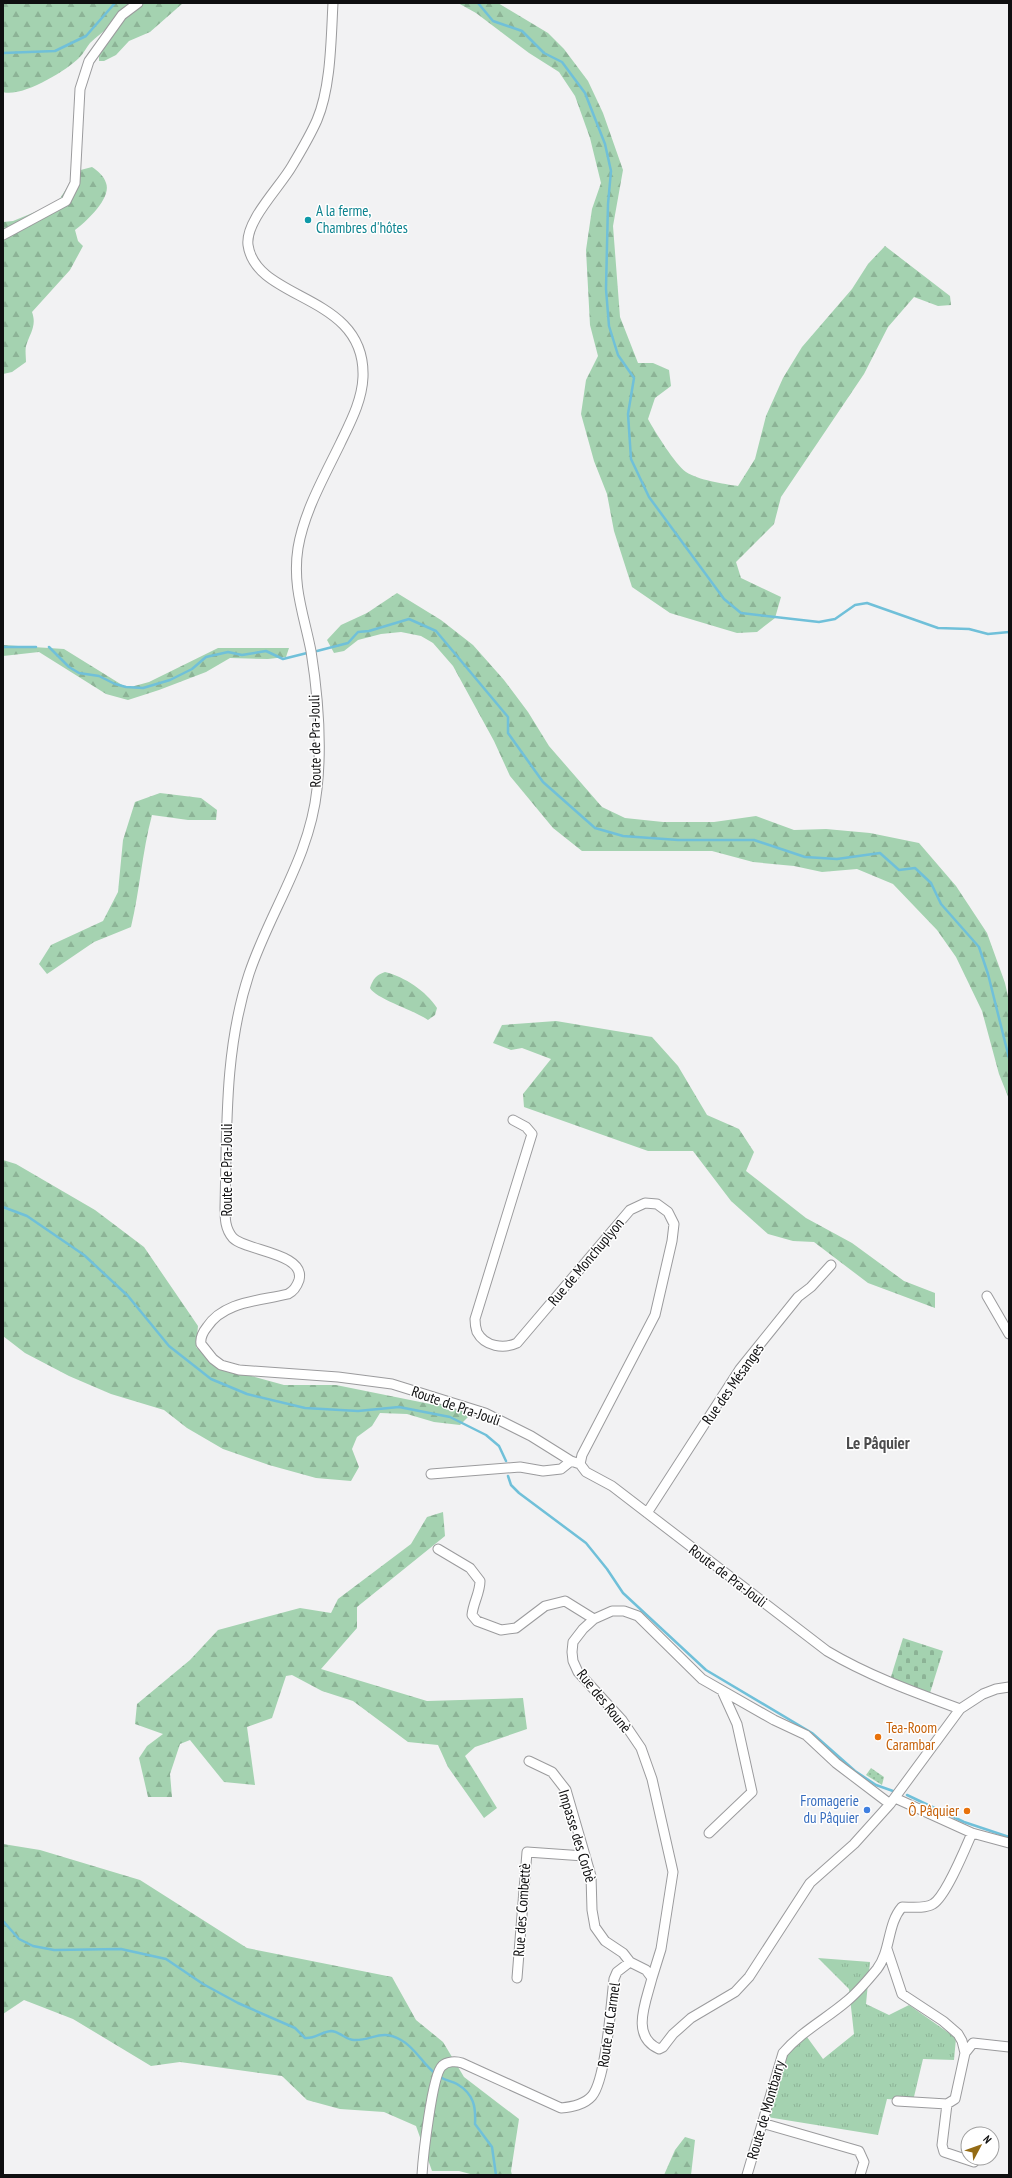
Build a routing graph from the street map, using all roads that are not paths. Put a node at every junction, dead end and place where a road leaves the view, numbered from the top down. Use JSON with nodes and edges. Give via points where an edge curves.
{"nodes":[{"id":1,"x":138,"y":3,"type":"edge"},
{"id":2,"x":333,"y":3,"type":"edge"},
{"id":3,"x":3,"y":235,"type":"edge"},
{"id":4,"x":513,"y":1120,"type":"dead end"},
{"id":5,"x":831,"y":1265,"type":"dead end"},
{"id":6,"x":988,"y":1296,"type":"dead end"},
{"id":7,"x":1009,"y":1334,"type":"edge"},
{"id":8,"x":571,"y":1461,"type":"junction"},
{"id":9,"x":580,"y":1464,"type":"junction"},
{"id":10,"x":432,"y":1474,"type":"dead end"},
{"id":11,"x":647,"y":1513,"type":"junction"},
{"id":12,"x":438,"y":1549,"type":"dead end"},
{"id":13,"x":594,"y":1619,"type":"junction"},
{"id":14,"x":1009,"y":1687,"type":"edge"},
{"id":15,"x":722,"y":1691,"type":"junction"},
{"id":16,"x":960,"y":1709,"type":"junction"},
{"id":17,"x":529,"y":1761,"type":"dead end"},
{"id":18,"x":893,"y":1801,"type":"junction"},
{"id":19,"x":709,"y":1833,"type":"dead end"},
{"id":20,"x":972,"y":1833,"type":"junction"},
{"id":21,"x":1009,"y":1843,"type":"edge"},
{"id":22,"x":584,"y":1856,"type":"junction"},
{"id":23,"x":887,"y":1949,"type":"junction"},
{"id":24,"x":630,"y":1962,"type":"junction"},
{"id":25,"x":517,"y":1978,"type":"dead end"},
{"id":26,"x":652,"y":1978,"type":"junction"},
{"id":27,"x":1009,"y":2047,"type":"edge"},
{"id":28,"x":965,"y":2053,"type":"junction"},
{"id":29,"x":897,"y":2101,"type":"dead end"},
{"id":30,"x":947,"y":2104,"type":"junction"},
{"id":31,"x":762,"y":2123,"type":"junction"},
{"id":32,"x":960,"y":2157,"type":"edge"},
{"id":33,"x":422,"y":2175,"type":"edge"},
{"id":34,"x":747,"y":2175,"type":"edge"},
{"id":35,"x":860,"y":2175,"type":"edge"}],
"edges":[{"from":1,"to":3,"type":"street","via":[[122,15],[89,61],[80,89],[75,183],[66,201]]},
{"from":2,"to":8,"type":"street","name":"Route de Pra-Jouli","via":[[328,71],[318,117],[291,169],[249,231],[248,246],[258,266],[270,277],[327,310],[343,323],[358,348],[363,376],[355,413],[315,497],[302,530],[296,559],[298,598],[311,652],[316,706],[319,751],[317,792],[304,848],[251,969],[233,1035],[228,1079],[225,1208],[227,1227],[232,1237],[240,1243],[289,1260],[298,1270],[300,1278],[295,1289],[288,1294],[219,1313],[202,1334],[201,1344],[221,1365],[239,1370],[338,1377],[392,1384],[485,1413],[531,1436]]},
{"from":4,"to":9,"type":"street","name":"Rue de Monchuplyon","via":[[526,1127],[532,1134],[475,1319],[477,1332],[486,1341],[496,1346],[508,1347],[517,1343],[630,1210],[644,1203],[656,1204],[668,1212],[674,1224],[655,1315],[582,1455]]},
{"from":5,"to":11,"type":"street","name":"Rue des Mésanges","via":[[798,1297],[740,1369]]},
{"from":6,"to":7,"type":"street"},
{"from":8,"to":9,"type":"street","name":"Route de Pra-Jouli"},
{"from":8,"to":10,"type":"street","via":[[561,1469],[543,1471],[520,1467]]},
{"from":9,"to":11,"type":"street","name":"Route de Pra-Jouli","via":[[586,1472],[612,1486]]},
{"from":11,"to":16,"type":"street","name":"Route de Pra-Jouli","via":[[840,1658],[887,1682]]},
{"from":12,"to":13,"type":"street","via":[[470,1568],[480,1581],[480,1590],[472,1616],[477,1621],[501,1630],[516,1628],[545,1606],[565,1601]]},
{"from":13,"to":15,"type":"street","name":"Rue des Rounè","via":[[612,1611],[624,1611],[638,1616],[702,1679]]},
{"from":13,"to":26,"type":"street","name":"Rue des Rounè","via":[[573,1642],[573,1660],[578,1672],[622,1720],[641,1748],[652,1779],[673,1872],[661,1949]]},
{"from":14,"to":16,"type":"street","via":[[996,1688]]},
{"from":15,"to":18,"type":"street","name":"Rue des Rounè","via":[[806,1735],[836,1763]]},
{"from":15,"to":19,"type":"street","via":[[737,1724],[752,1792]]},
{"from":16,"to":18,"type":"street"},
{"from":17,"to":22,"type":"street","name":"Impasse des Corbè","via":[[552,1772],[566,1790]]},
{"from":18,"to":20,"type":"street","name":"Rue des Rounè"},
{"from":18,"to":26,"type":"street","via":[[854,1844],[810,1883],[749,1978],[735,1992],[691,2018],[659,2049],[646,2040],[642,2032],[642,2021]]},
{"from":20,"to":21,"type":"street","name":"Rue des Rounè"},
{"from":20,"to":23,"type":"street","name":"Route de Montbarry","via":[[942,1895],[932,1904],[902,1907],[896,1914]]},
{"from":22,"to":24,"type":"street","name":"Impasse des Corbè","via":[[591,1876],[595,1927],[605,1941]]},
{"from":22,"to":25,"type":"street","name":"Rue des Combettè","via":[[527,1852]]},
{"from":23,"to":28,"type":"street","via":[[902,1994],[958,2034]]},
{"from":23,"to":31,"type":"street","name":"Route de Montbarry","via":[[878,1968],[848,2000],[796,2038],[783,2053]]},
{"from":24,"to":26,"type":"street","via":[[646,1970]]},
{"from":24,"to":33,"type":"street","name":"Route du Carmel","via":[[617,1972],[614,1978],[600,2082],[591,2098],[573,2107],[561,2108],[456,2061],[448,2063],[439,2069],[435,2084]]},
{"from":27,"to":28,"type":"street","via":[[973,2043]]},
{"from":28,"to":30,"type":"street","via":[[955,2099]]},
{"from":29,"to":30,"type":"street"},
{"from":30,"to":32,"type":"street","via":[[942,2144],[944,2152]]},
{"from":31,"to":34,"type":"street","name":"Route de Montbarry"},
{"from":31,"to":35,"type":"street","via":[[859,2151],[864,2162]]}]}
